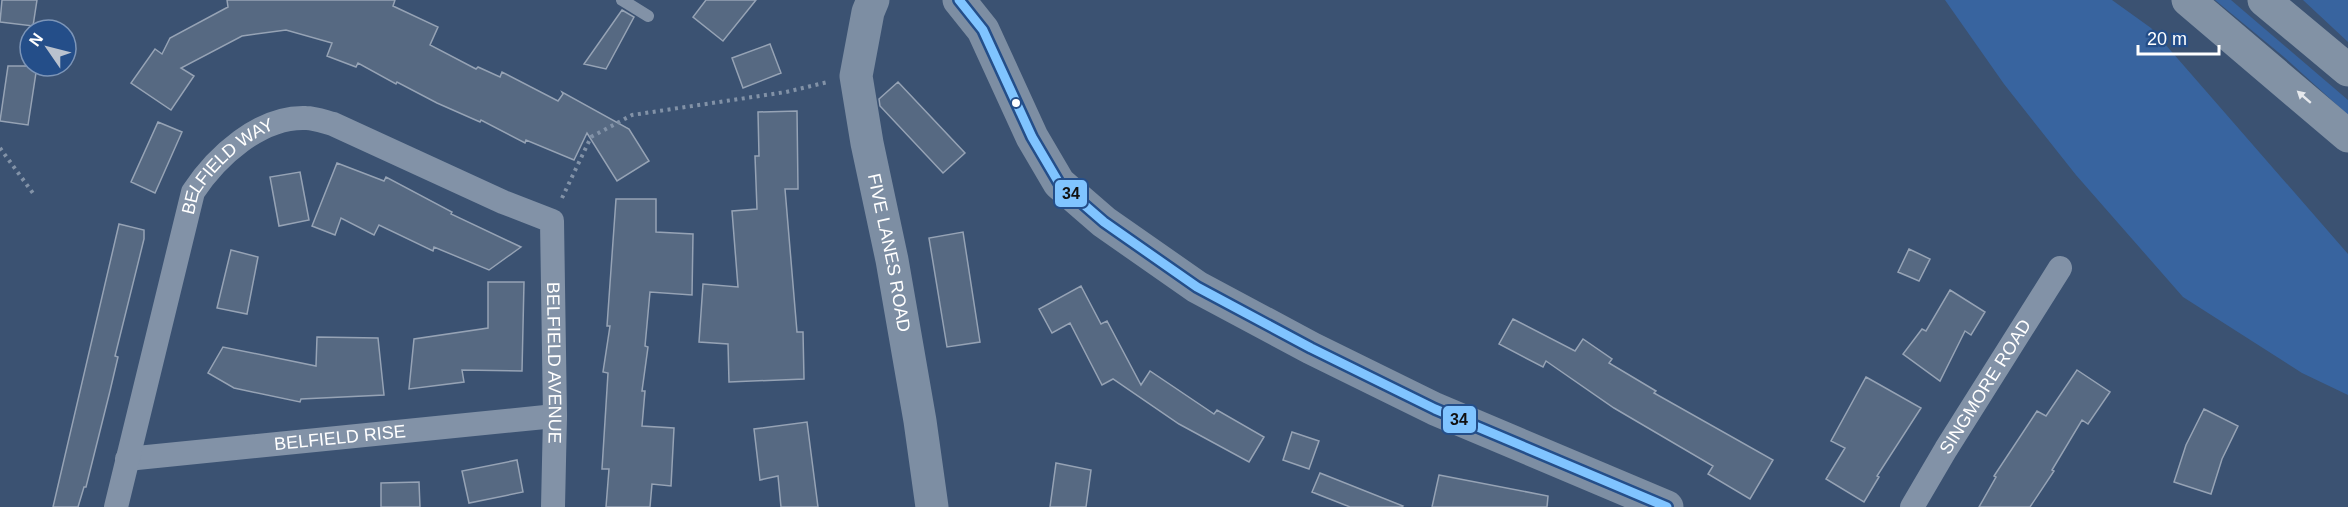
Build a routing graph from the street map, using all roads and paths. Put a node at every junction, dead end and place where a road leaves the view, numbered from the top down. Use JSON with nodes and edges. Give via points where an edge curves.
{"nodes":[{"id":1,"x":622,"y":0,"type":"edge"},
{"id":2,"x":873,"y":0,"type":"edge"},
{"id":3,"x":959,"y":0,"type":"edge"},
{"id":4,"x":2188,"y":0,"type":"edge"},
{"id":5,"x":2264,"y":0,"type":"edge"},
{"id":6,"x":648,"y":16,"type":"dead end"},
{"id":7,"x":2348,"y":70,"type":"edge"},
{"id":8,"x":856,"y":76,"type":"junction"},
{"id":9,"x":2348,"y":136,"type":"edge"},
{"id":10,"x":0,"y":148,"type":"edge"},
{"id":11,"x":35,"y":196,"type":"dead end"},
{"id":12,"x":552,"y":221,"type":"junction"},
{"id":13,"x":2060,"y":268,"type":"dead end"},
{"id":14,"x":555,"y":416,"type":"junction"},
{"id":15,"x":127,"y":459,"type":"junction"},
{"id":16,"x":116,"y":507,"type":"edge"},
{"id":17,"x":553,"y":507,"type":"edge"},
{"id":18,"x":932,"y":507,"type":"edge"},
{"id":19,"x":1667,"y":507,"type":"edge"},
{"id":20,"x":1912,"y":507,"type":"edge"}],
"edges":[{"from":1,"to":6,"type":"lane"},
{"from":2,"to":8,"type":"street","name":"FIVE LANES ROAD"},
{"from":3,"to":19,"type":"street","via":[[983,30],[1032,137],[1059,183],[1104,222],[1197,287],[1311,348],[1435,409]]},
{"from":9,"to":4,"type":"highway","one_way":true},
{"from":5,"to":7,"type":"highway"},
{"from":8,"to":12,"type":"path","via":[[786,92],[632,115],[591,137]]},
{"from":8,"to":18,"type":"street","name":"FIVE LANES ROAD","via":[[908,352]]},
{"from":10,"to":11,"type":"path"},
{"from":12,"to":14,"type":"street","name":"BELFIELD AVENUE"},
{"from":12,"to":15,"type":"street","name":"BELFIELD WAY","via":[[333,124],[306,118],[255,132],[214,164],[193,192]]},
{"from":13,"to":20,"type":"street","name":"SINGMORE ROAD"},
{"from":14,"to":15,"type":"street","name":"BELFIELD RISE"},
{"from":14,"to":17,"type":"street","name":"BELFIELD AVENUE"},
{"from":15,"to":16,"type":"street","name":"BELFIELD WAY"}]}
